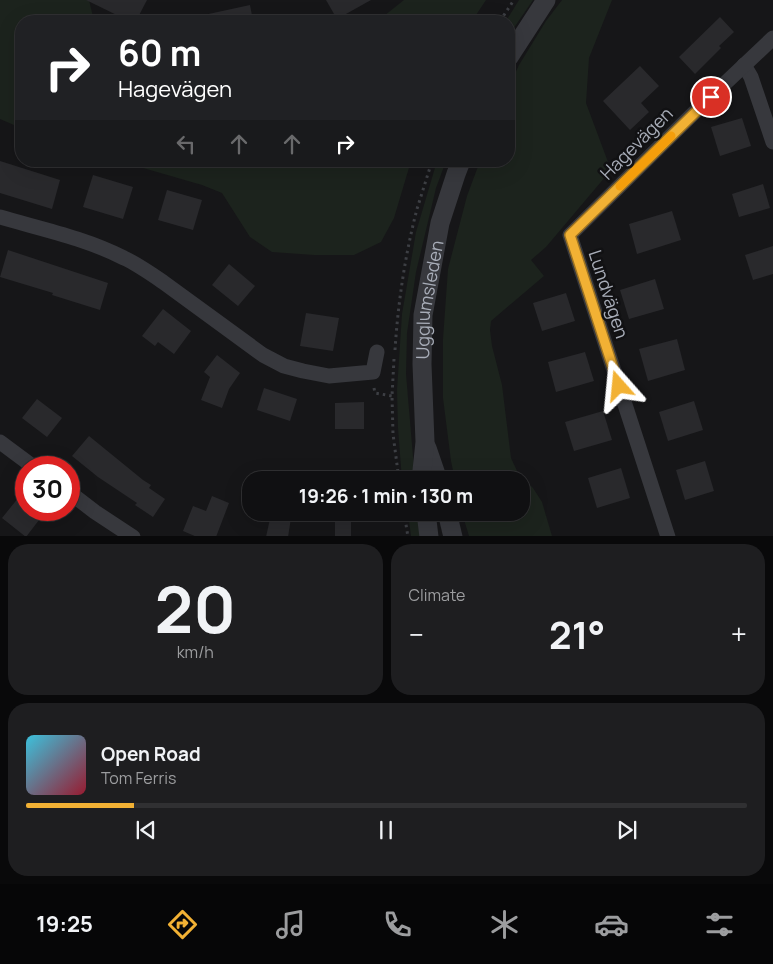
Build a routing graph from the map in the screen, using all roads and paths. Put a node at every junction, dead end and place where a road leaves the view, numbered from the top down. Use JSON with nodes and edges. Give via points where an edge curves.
{"nodes":[{"id":1,"x":514,"y":0,"type":"edge"},
{"id":2,"x":546,"y":0,"type":"edge"},
{"id":3,"x":504,"y":15,"type":"edge"},
{"id":4,"x":773,"y":38,"type":"edge"},
{"id":5,"x":515,"y":48,"type":"edge"},
{"id":6,"x":744,"y":65,"type":"junction"},
{"id":7,"x":773,"y":142,"type":"edge"},
{"id":8,"x":459,"y":167,"type":"edge"},
{"id":9,"x":0,"y":217,"type":"edge"},
{"id":10,"x":570,"y":235,"type":"joint"},
{"id":11,"x":377,"y":352,"type":"dead end"},
{"id":12,"x":0,"y":442,"type":"edge"},
{"id":13,"x":424,"y":442,"type":"junction"},
{"id":14,"x":18,"y":456,"type":"edge"},
{"id":15,"x":422,"y":471,"type":"edge"},
{"id":16,"x":435,"y":471,"type":"edge"},
{"id":17,"x":80,"y":500,"type":"edge"},
{"id":18,"x":406,"y":521,"type":"edge"},
{"id":19,"x":427,"y":521,"type":"edge"},
{"id":20,"x":449,"y":521,"type":"edge"},
{"id":21,"x":133,"y":536,"type":"edge"},
{"id":22,"x":408,"y":536,"type":"edge"},
{"id":23,"x":429,"y":536,"type":"edge"},
{"id":24,"x":453,"y":536,"type":"edge"},
{"id":25,"x":668,"y":536,"type":"edge"}],
"edges":[{"from":1,"to":3,"type":"path"},
{"from":2,"to":5,"type":"street"},
{"from":4,"to":6,"type":"street","name":"Hagevägen"},
{"from":6,"to":7,"type":"street"},
{"from":6,"to":10,"type":"street","name":"Hagevägen"},
{"from":8,"to":13,"type":"street","name":"Ugglumsleden","via":[[440,223],[423,315]]},
{"from":9,"to":11,"type":"street","via":[[74,238],[124,258],[146,270],[263,355],[284,366],[328,376],[372,372]]},
{"from":10,"to":25,"type":"street","name":"Lundvägen"},
{"from":12,"to":14,"type":"street"},
{"from":13,"to":15,"type":"street","name":"Ugglumsleden"},
{"from":13,"to":16,"type":"street","name":"Ugglumsleden"},
{"from":17,"to":21,"type":"street"},
{"from":18,"to":22,"type":"path"},
{"from":19,"to":23,"type":"street"},
{"from":20,"to":24,"type":"street"}]}
